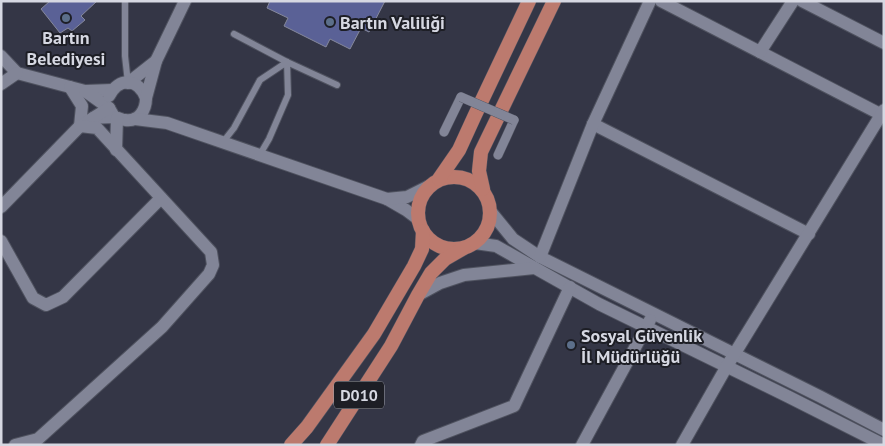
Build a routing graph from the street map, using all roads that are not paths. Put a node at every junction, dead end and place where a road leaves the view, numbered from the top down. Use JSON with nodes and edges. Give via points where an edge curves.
{"nodes":[{"id":1,"x":185,"y":1,"type":"edge"},
{"id":2,"x":529,"y":1,"type":"edge"},
{"id":3,"x":554,"y":1,"type":"edge"},
{"id":4,"x":650,"y":1,"type":"edge"},
{"id":5,"x":661,"y":1,"type":"edge"},
{"id":6,"x":793,"y":1,"type":"edge"},
{"id":7,"x":802,"y":1,"type":"edge"},
{"id":8,"x":125,"y":3,"type":"dead end"},
{"id":9,"x":234,"y":34,"type":"dead end"},
{"id":10,"x":884,"y":43,"type":"edge"},
{"id":11,"x":760,"y":52,"type":"junction"},
{"id":12,"x":1,"y":56,"type":"edge"},
{"id":13,"x":156,"y":61,"type":"junction"},
{"id":14,"x":287,"y":62,"type":"junction"},
{"id":15,"x":16,"y":73,"type":"junction"},
{"id":16,"x":128,"y":82,"type":"junction"},
{"id":17,"x":1,"y":84,"type":"edge"},
{"id":18,"x":337,"y":85,"type":"dead end"},
{"id":19,"x":70,"y":87,"type":"junction"},
{"id":20,"x":112,"y":90,"type":"junction"},
{"id":21,"x":85,"y":91,"type":"junction"},
{"id":22,"x":146,"y":101,"type":"junction"},
{"id":23,"x":883,"y":113,"type":"edge"},
{"id":24,"x":123,"y":116,"type":"junction"},
{"id":25,"x":166,"y":123,"type":"junction"},
{"id":26,"x":593,"y":124,"type":"junction"},
{"id":27,"x":80,"y":126,"type":"junction"},
{"id":28,"x":444,"y":132,"type":"dead end"},
{"id":29,"x":223,"y":142,"type":"junction"},
{"id":30,"x":116,"y":150,"type":"junction"},
{"id":31,"x":498,"y":155,"type":"dead end"},
{"id":32,"x":259,"y":156,"type":"junction"},
{"id":33,"x":434,"y":183,"type":"junction"},
{"id":34,"x":482,"y":189,"type":"junction"},
{"id":35,"x":161,"y":198,"type":"junction"},
{"id":36,"x":387,"y":199,"type":"junction"},
{"id":37,"x":1,"y":207,"type":"edge"},
{"id":38,"x":491,"y":212,"type":"junction"},
{"id":39,"x":420,"y":225,"type":"junction"},
{"id":40,"x":809,"y":234,"type":"junction"},
{"id":41,"x":1,"y":241,"type":"edge"},
{"id":42,"x":470,"y":245,"type":"junction"},
{"id":43,"x":537,"y":262,"type":"junction"},
{"id":44,"x":570,"y":287,"type":"junction"},
{"id":45,"x":418,"y":295,"type":"junction"},
{"id":46,"x":654,"y":314,"type":"junction"},
{"id":47,"x":646,"y":327,"type":"junction"},
{"id":48,"x":735,"y":354,"type":"junction"},
{"id":49,"x":727,"y":366,"type":"junction"},
{"id":50,"x":884,"y":430,"type":"edge"},
{"id":51,"x":15,"y":445,"type":"edge"},
{"id":52,"x":291,"y":445,"type":"edge"},
{"id":53,"x":326,"y":445,"type":"edge"},
{"id":54,"x":421,"y":445,"type":"edge"},
{"id":55,"x":582,"y":445,"type":"edge"},
{"id":56,"x":682,"y":445,"type":"edge"},
{"id":57,"x":884,"y":445,"type":"edge"}],
"edges":[{"from":1,"to":13,"type":"street"},
{"from":2,"to":33,"type":"highway","via":[[459,150]]},
{"from":3,"to":34,"type":"highway","via":[[481,152],[479,171]]},
{"from":4,"to":26,"type":"street"},
{"from":5,"to":11,"type":"street"},
{"from":6,"to":11,"type":"street"},
{"from":7,"to":10,"type":"street"},
{"from":8,"to":16,"type":"lane"},
{"from":9,"to":14,"type":"lane"},
{"from":11,"to":23,"type":"street"},
{"from":12,"to":15,"type":"street"},
{"from":13,"to":16,"type":"street"},
{"from":13,"to":22,"type":"street"},
{"from":14,"to":18,"type":"lane"},
{"from":14,"to":29,"type":"lane","via":[[260,80]]},
{"from":14,"to":32,"type":"lane","via":[[288,95]]},
{"from":15,"to":17,"type":"street"},
{"from":15,"to":19,"type":"street"},
{"from":16,"to":20,"type":"street"},
{"from":16,"to":22,"type":"street","via":[[140,87]]},
{"from":19,"to":21,"type":"street"},
{"from":19,"to":27,"type":"street","via":[[82,106]]},
{"from":20,"to":21,"type":"street"},
{"from":20,"to":24,"type":"street","via":[[108,102]]},
{"from":21,"to":24,"type":"street"},
{"from":22,"to":24,"type":"street","via":[[141,115]]},
{"from":22,"to":25,"type":"street"},
{"from":23,"to":40,"type":"street"},
{"from":24,"to":25,"type":"street"},
{"from":24,"to":27,"type":"street","via":[[93,118]]},
{"from":24,"to":30,"type":"street","via":[[116,135]]},
{"from":25,"to":29,"type":"street"},
{"from":26,"to":40,"type":"street"},
{"from":26,"to":43,"type":"street"},
{"from":27,"to":30,"type":"street","via":[[97,128]]},
{"from":27,"to":37,"type":"street"},
{"from":28,"to":31,"type":"street","bridge":true,"via":[[461,97],[514,120]]},
{"from":29,"to":32,"type":"street"},
{"from":30,"to":35,"type":"street"},
{"from":32,"to":36,"type":"street"},
{"from":33,"to":34,"type":"highway","via":[[450,176],[462,177]]},
{"from":33,"to":36,"type":"street","via":[[407,197]]},
{"from":33,"to":39,"type":"highway","via":[[422,196],[418,207]]},
{"from":34,"to":38,"type":"highway"},
{"from":35,"to":41,"type":"street","via":[[62,296],[46,305],[34,298]]},
{"from":35,"to":51,"type":"street","via":[[211,252],[213,265],[209,274],[162,327],[38,439]]},
{"from":36,"to":39,"type":"street","via":[[406,210]]},
{"from":38,"to":42,"type":"highway","via":[[484,233]]},
{"from":38,"to":43,"type":"street"},
{"from":39,"to":42,"type":"highway","via":[[430,240],[440,246],[452,249]]},
{"from":39,"to":52,"type":"highway","via":[[422,249],[414,266],[374,334]]},
{"from":40,"to":48,"type":"street"},
{"from":42,"to":43,"type":"street","via":[[496,246]]},
{"from":42,"to":45,"type":"highway","via":[[431,272]]},
{"from":43,"to":44,"type":"street"},
{"from":43,"to":45,"type":"street","via":[[464,275]]},
{"from":43,"to":46,"type":"street"},
{"from":44,"to":47,"type":"street"},
{"from":44,"to":54,"type":"street","via":[[514,406],[423,441]]},
{"from":45,"to":53,"type":"highway","number":"D010","via":[[391,346]]},
{"from":46,"to":47,"type":"street"},
{"from":46,"to":48,"type":"street"},
{"from":47,"to":49,"type":"street"},
{"from":47,"to":55,"type":"street"},
{"from":48,"to":49,"type":"street"},
{"from":48,"to":50,"type":"street"},
{"from":49,"to":56,"type":"street"},
{"from":49,"to":57,"type":"street"}]}
